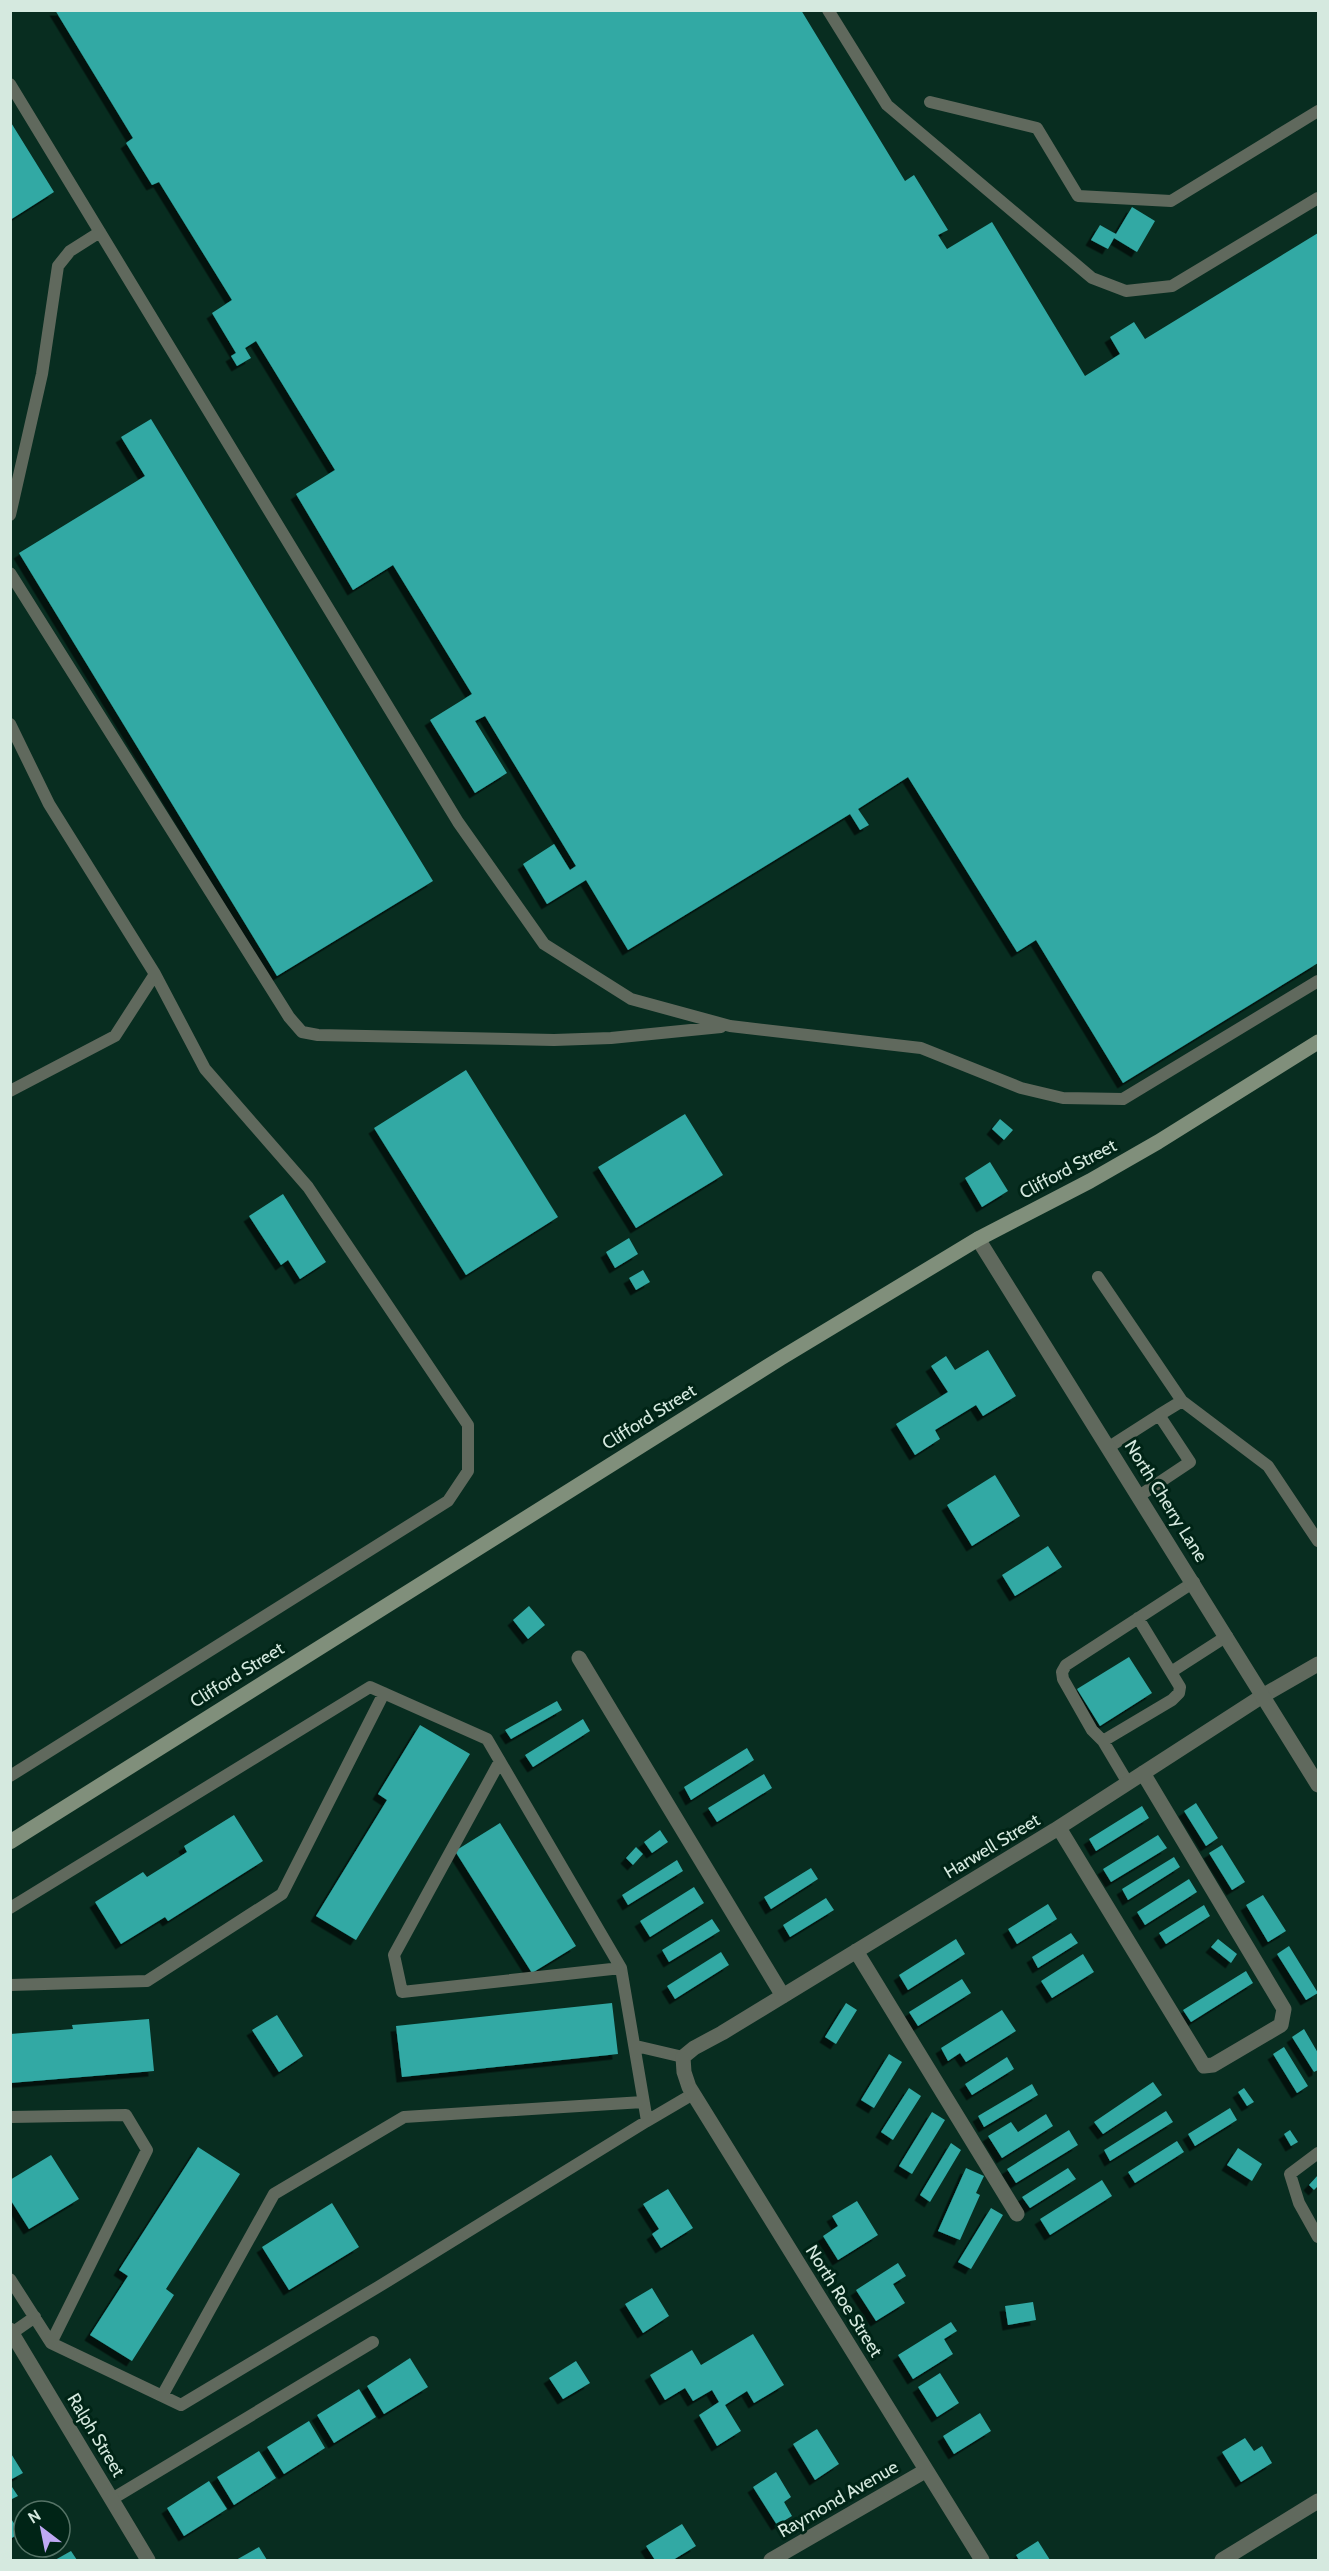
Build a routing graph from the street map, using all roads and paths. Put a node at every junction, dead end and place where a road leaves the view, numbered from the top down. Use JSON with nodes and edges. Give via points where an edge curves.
{"nodes":[{"id":1,"x":828,"y":10,"type":"edge"},
{"id":2,"x":10,"y":84,"type":"edge"},
{"id":3,"x":930,"y":102,"type":"dead end"},
{"id":4,"x":1318,"y":111,"type":"edge"},
{"id":5,"x":1318,"y":198,"type":"edge"},
{"id":6,"x":100,"y":232,"type":"junction"},
{"id":7,"x":10,"y":515,"type":"edge"},
{"id":8,"x":10,"y":573,"type":"edge"},
{"id":9,"x":10,"y":724,"type":"edge"},
{"id":10,"x":155,"y":974,"type":"junction"},
{"id":11,"x":1318,"y":981,"type":"edge"},
{"id":12,"x":730,"y":1026,"type":"junction"},
{"id":13,"x":1318,"y":1042,"type":"edge"},
{"id":14,"x":10,"y":1091,"type":"edge"},
{"id":15,"x":978,"y":1239,"type":"junction"},
{"id":16,"x":1098,"y":1277,"type":"dead end"},
{"id":17,"x":1182,"y":1401,"type":"junction"},
{"id":18,"x":1159,"y":1415,"type":"junction"},
{"id":19,"x":1109,"y":1447,"type":"junction"},
{"id":20,"x":1139,"y":1496,"type":"junction"},
{"id":21,"x":1318,"y":1541,"type":"edge"},
{"id":22,"x":1194,"y":1582,"type":"junction"},
{"id":23,"x":1138,"y":1618,"type":"junction"},
{"id":24,"x":1227,"y":1636,"type":"junction"},
{"id":25,"x":579,"y":1658,"type":"dead end"},
{"id":26,"x":1318,"y":1664,"type":"edge"},
{"id":27,"x":1171,"y":1672,"type":"junction"},
{"id":28,"x":384,"y":1693,"type":"junction"},
{"id":29,"x":1264,"y":1695,"type":"junction"},
{"id":30,"x":1103,"y":1741,"type":"junction"},
{"id":31,"x":500,"y":1761,"type":"junction"},
{"id":32,"x":1143,"y":1773,"type":"junction"},
{"id":33,"x":10,"y":1776,"type":"edge"},
{"id":34,"x":1128,"y":1783,"type":"junction"},
{"id":35,"x":1318,"y":1785,"type":"edge"},
{"id":36,"x":1059,"y":1828,"type":"junction"},
{"id":37,"x":10,"y":1842,"type":"edge"},
{"id":38,"x":10,"y":1908,"type":"edge"},
{"id":39,"x":856,"y":1951,"type":"junction"},
{"id":40,"x":621,"y":1968,"type":"junction"},
{"id":41,"x":10,"y":1985,"type":"edge"},
{"id":42,"x":783,"y":1996,"type":"junction"},
{"id":43,"x":636,"y":2046,"type":"junction"},
{"id":44,"x":683,"y":2057,"type":"junction"},
{"id":45,"x":693,"y":2094,"type":"junction"},
{"id":46,"x":643,"y":2102,"type":"junction"},
{"id":47,"x":10,"y":2117,"type":"edge"},
{"id":48,"x":647,"y":2121,"type":"junction"},
{"id":49,"x":1318,"y":2153,"type":"edge"},
{"id":50,"x":1017,"y":2214,"type":"dead end"},
{"id":51,"x":1318,"y":2236,"type":"edge"},
{"id":52,"x":10,"y":2279,"type":"edge"},
{"id":53,"x":35,"y":2317,"type":"junction"},
{"id":54,"x":11,"y":2331,"type":"edge"},
{"id":55,"x":372,"y":2342,"type":"dead end"},
{"id":56,"x":51,"y":2343,"type":"junction"},
{"id":57,"x":162,"y":2396,"type":"junction"},
{"id":58,"x":925,"y":2471,"type":"junction"},
{"id":59,"x":111,"y":2499,"type":"junction"},
{"id":60,"x":1318,"y":2501,"type":"edge"},
{"id":61,"x":148,"y":2560,"type":"edge"},
{"id":62,"x":771,"y":2560,"type":"edge"},
{"id":63,"x":982,"y":2560,"type":"edge"},
{"id":64,"x":1222,"y":2560,"type":"edge"}],
"edges":[{"from":1,"to":5,"type":"lane","via":[[886,105],[1092,278],[1126,291],[1172,286]]},
{"from":2,"to":6,"type":"lane"},
{"from":3,"to":4,"type":"lane","via":[[1037,128],[1078,196],[1171,201]]},
{"from":6,"to":7,"type":"lane","via":[[70,251],[58,266],[42,374]]},
{"from":6,"to":12,"type":"lane","via":[[458,822],[544,944],[631,999]]},
{"from":8,"to":12,"type":"lane","via":[[302,1032],[554,1040]]},
{"from":9,"to":10,"type":"lane","via":[[49,804]]},
{"from":10,"to":14,"type":"lane","via":[[115,1036]]},
{"from":10,"to":33,"type":"lane","via":[[205,1069],[308,1187],[468,1425],[468,1471],[448,1501]]},
{"from":11,"to":12,"type":"lane","via":[[1123,1099],[1063,1098],[1021,1088],[921,1048]]},
{"from":13,"to":15,"type":"main road","name":"Clifford Street","via":[[1158,1142]]},
{"from":15,"to":19,"type":"street","name":"North Cherry Lane"},
{"from":15,"to":37,"type":"main road","name":"Clifford Street","via":[[512,1525]]},
{"from":16,"to":17,"type":"lane"},
{"from":17,"to":18,"type":"lane"},
{"from":17,"to":21,"type":"lane","via":[[1268,1466]]},
{"from":18,"to":19,"type":"lane"},
{"from":18,"to":20,"type":"lane","via":[[1190,1462]]},
{"from":19,"to":20,"type":"street","name":"North Cherry Lane"},
{"from":20,"to":22,"type":"street","name":"North Cherry Lane"},
{"from":22,"to":23,"type":"lane"},
{"from":22,"to":24,"type":"street","name":"North Cherry Lane"},
{"from":23,"to":27,"type":"lane"},
{"from":23,"to":30,"type":"lane","via":[[1066,1665],[1062,1672],[1092,1730]]},
{"from":24,"to":27,"type":"lane"},
{"from":24,"to":29,"type":"street","name":"North Cherry Lane"},
{"from":25,"to":42,"type":"street"},
{"from":26,"to":29,"type":"street","name":"Harwell Street"},
{"from":27,"to":30,"type":"lane","via":[[1180,1687],[1179,1694]]},
{"from":28,"to":31,"type":"lane","via":[[487,1739]]},
{"from":28,"to":38,"type":"lane","via":[[370,1686]]},
{"from":28,"to":41,"type":"lane","via":[[282,1894],[147,1981]]},
{"from":29,"to":32,"type":"street","name":"Harwell Street"},
{"from":29,"to":35,"type":"street","name":"North Cherry Lane"},
{"from":30,"to":34,"type":"lane"},
{"from":31,"to":40,"type":"lane"},
{"from":31,"to":40,"type":"lane","via":[[394,1955],[402,1992]]},
{"from":32,"to":34,"type":"street","name":"Harwell Street"},
{"from":32,"to":36,"type":"street","via":[[1284,2009],[1281,2025],[1213,2065],[1204,2066]]},
{"from":34,"to":36,"type":"street","name":"Harwell Street"},
{"from":36,"to":39,"type":"street","name":"Harwell Street"},
{"from":39,"to":42,"type":"street","name":"Harwell Street"},
{"from":39,"to":50,"type":"street"},
{"from":40,"to":43,"type":"lane"},
{"from":42,"to":44,"type":"street","name":"Harwell Street"},
{"from":43,"to":44,"type":"lane"},
{"from":43,"to":46,"type":"lane"},
{"from":44,"to":45,"type":"street","name":"North Roe Street"},
{"from":45,"to":48,"type":"lane"},
{"from":45,"to":58,"type":"street","name":"North Roe Street"},
{"from":46,"to":48,"type":"lane"},
{"from":46,"to":57,"type":"lane","via":[[404,2118],[274,2194]]},
{"from":47,"to":56,"type":"lane","via":[[126,2115],[147,2150]]},
{"from":48,"to":57,"type":"lane","via":[[181,2405]]},
{"from":49,"to":51,"type":"lane","via":[[1290,2174],[1299,2203]]},
{"from":52,"to":53,"type":"lane"},
{"from":53,"to":54,"type":"lane"},
{"from":53,"to":56,"type":"lane"},
{"from":54,"to":59,"type":"street","name":"Ralph Street"},
{"from":55,"to":59,"type":"lane"},
{"from":56,"to":57,"type":"lane"},
{"from":58,"to":62,"type":"street","name":"Raymond Avenue"},
{"from":58,"to":63,"type":"street","name":"North Roe Street"},
{"from":59,"to":61,"type":"street","name":"Ralph Street"},
{"from":60,"to":64,"type":"street"}]}
